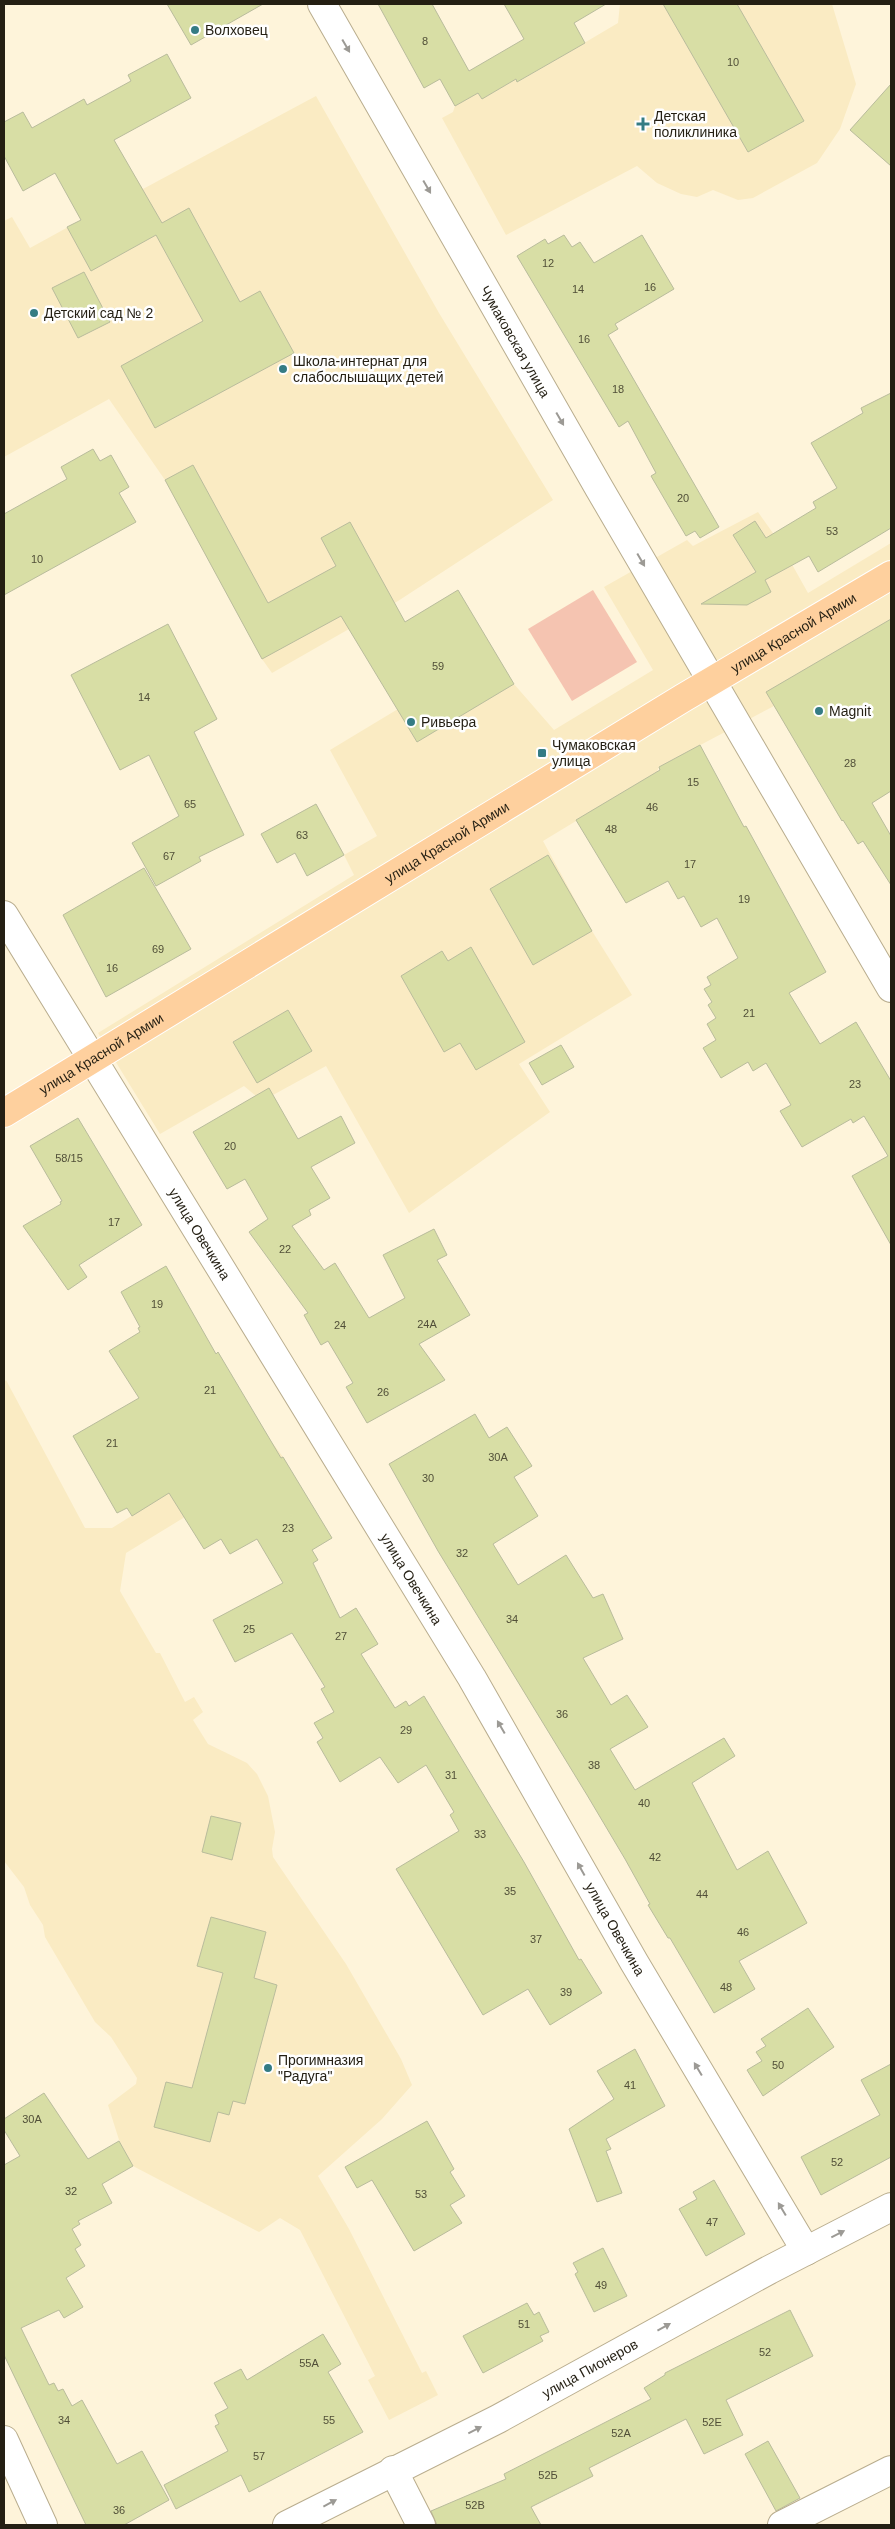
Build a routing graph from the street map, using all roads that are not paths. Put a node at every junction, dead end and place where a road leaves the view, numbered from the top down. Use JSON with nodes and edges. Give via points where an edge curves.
{"nodes":[{"id":1,"x":322,"y":4,"type":"edge"},
{"id":2,"x":891,"y":575,"type":"edge"},
{"id":3,"x":712,"y":681,"type":"junction"},
{"id":4,"x":4,"y":914,"type":"edge"},
{"id":5,"x":891,"y":988,"type":"edge"},
{"id":6,"x":94,"y":1059,"type":"junction"},
{"id":7,"x":4,"y":1112,"type":"edge"},
{"id":8,"x":891,"y":2207,"type":"edge"},
{"id":9,"x":806,"y":2251,"type":"junction"},
{"id":10,"x":4,"y":2440,"type":"edge"},
{"id":11,"x":392,"y":2470,"type":"junction"},
{"id":12,"x":891,"y":2470,"type":"edge"},
{"id":13,"x":43,"y":2525,"type":"edge"},
{"id":14,"x":287,"y":2525,"type":"edge"},
{"id":15,"x":421,"y":2525,"type":"edge"},
{"id":16,"x":782,"y":2525,"type":"edge"}],
"edges":[{"from":1,"to":3,"type":"street","name":"Чумаковская улица","one_way":true},
{"from":2,"to":3,"type":"main road","name":"улица Красной Армии"},
{"from":3,"to":5,"type":"street","name":"Чумаковская улица"},
{"from":3,"to":6,"type":"main road","name":"улица Красной Армии"},
{"from":4,"to":6,"type":"street","name":"улица Овечкина"},
{"from":6,"to":7,"type":"main road","name":"улица Красной Армии"},
{"from":9,"to":6,"type":"street","name":"улица Овечкина","one_way":true,"via":[[634,1962],[472,1678]]},
{"from":9,"to":8,"type":"street","name":"улица Пионеров","one_way":true},
{"from":11,"to":9,"type":"street","name":"улица Пионеров","one_way":true,"via":[[498,2419]]},
{"from":10,"to":13,"type":"street"},
{"from":14,"to":11,"type":"street","name":"улица Пионеров","one_way":true},
{"from":11,"to":15,"type":"street"},
{"from":12,"to":16,"type":"street"}]}
